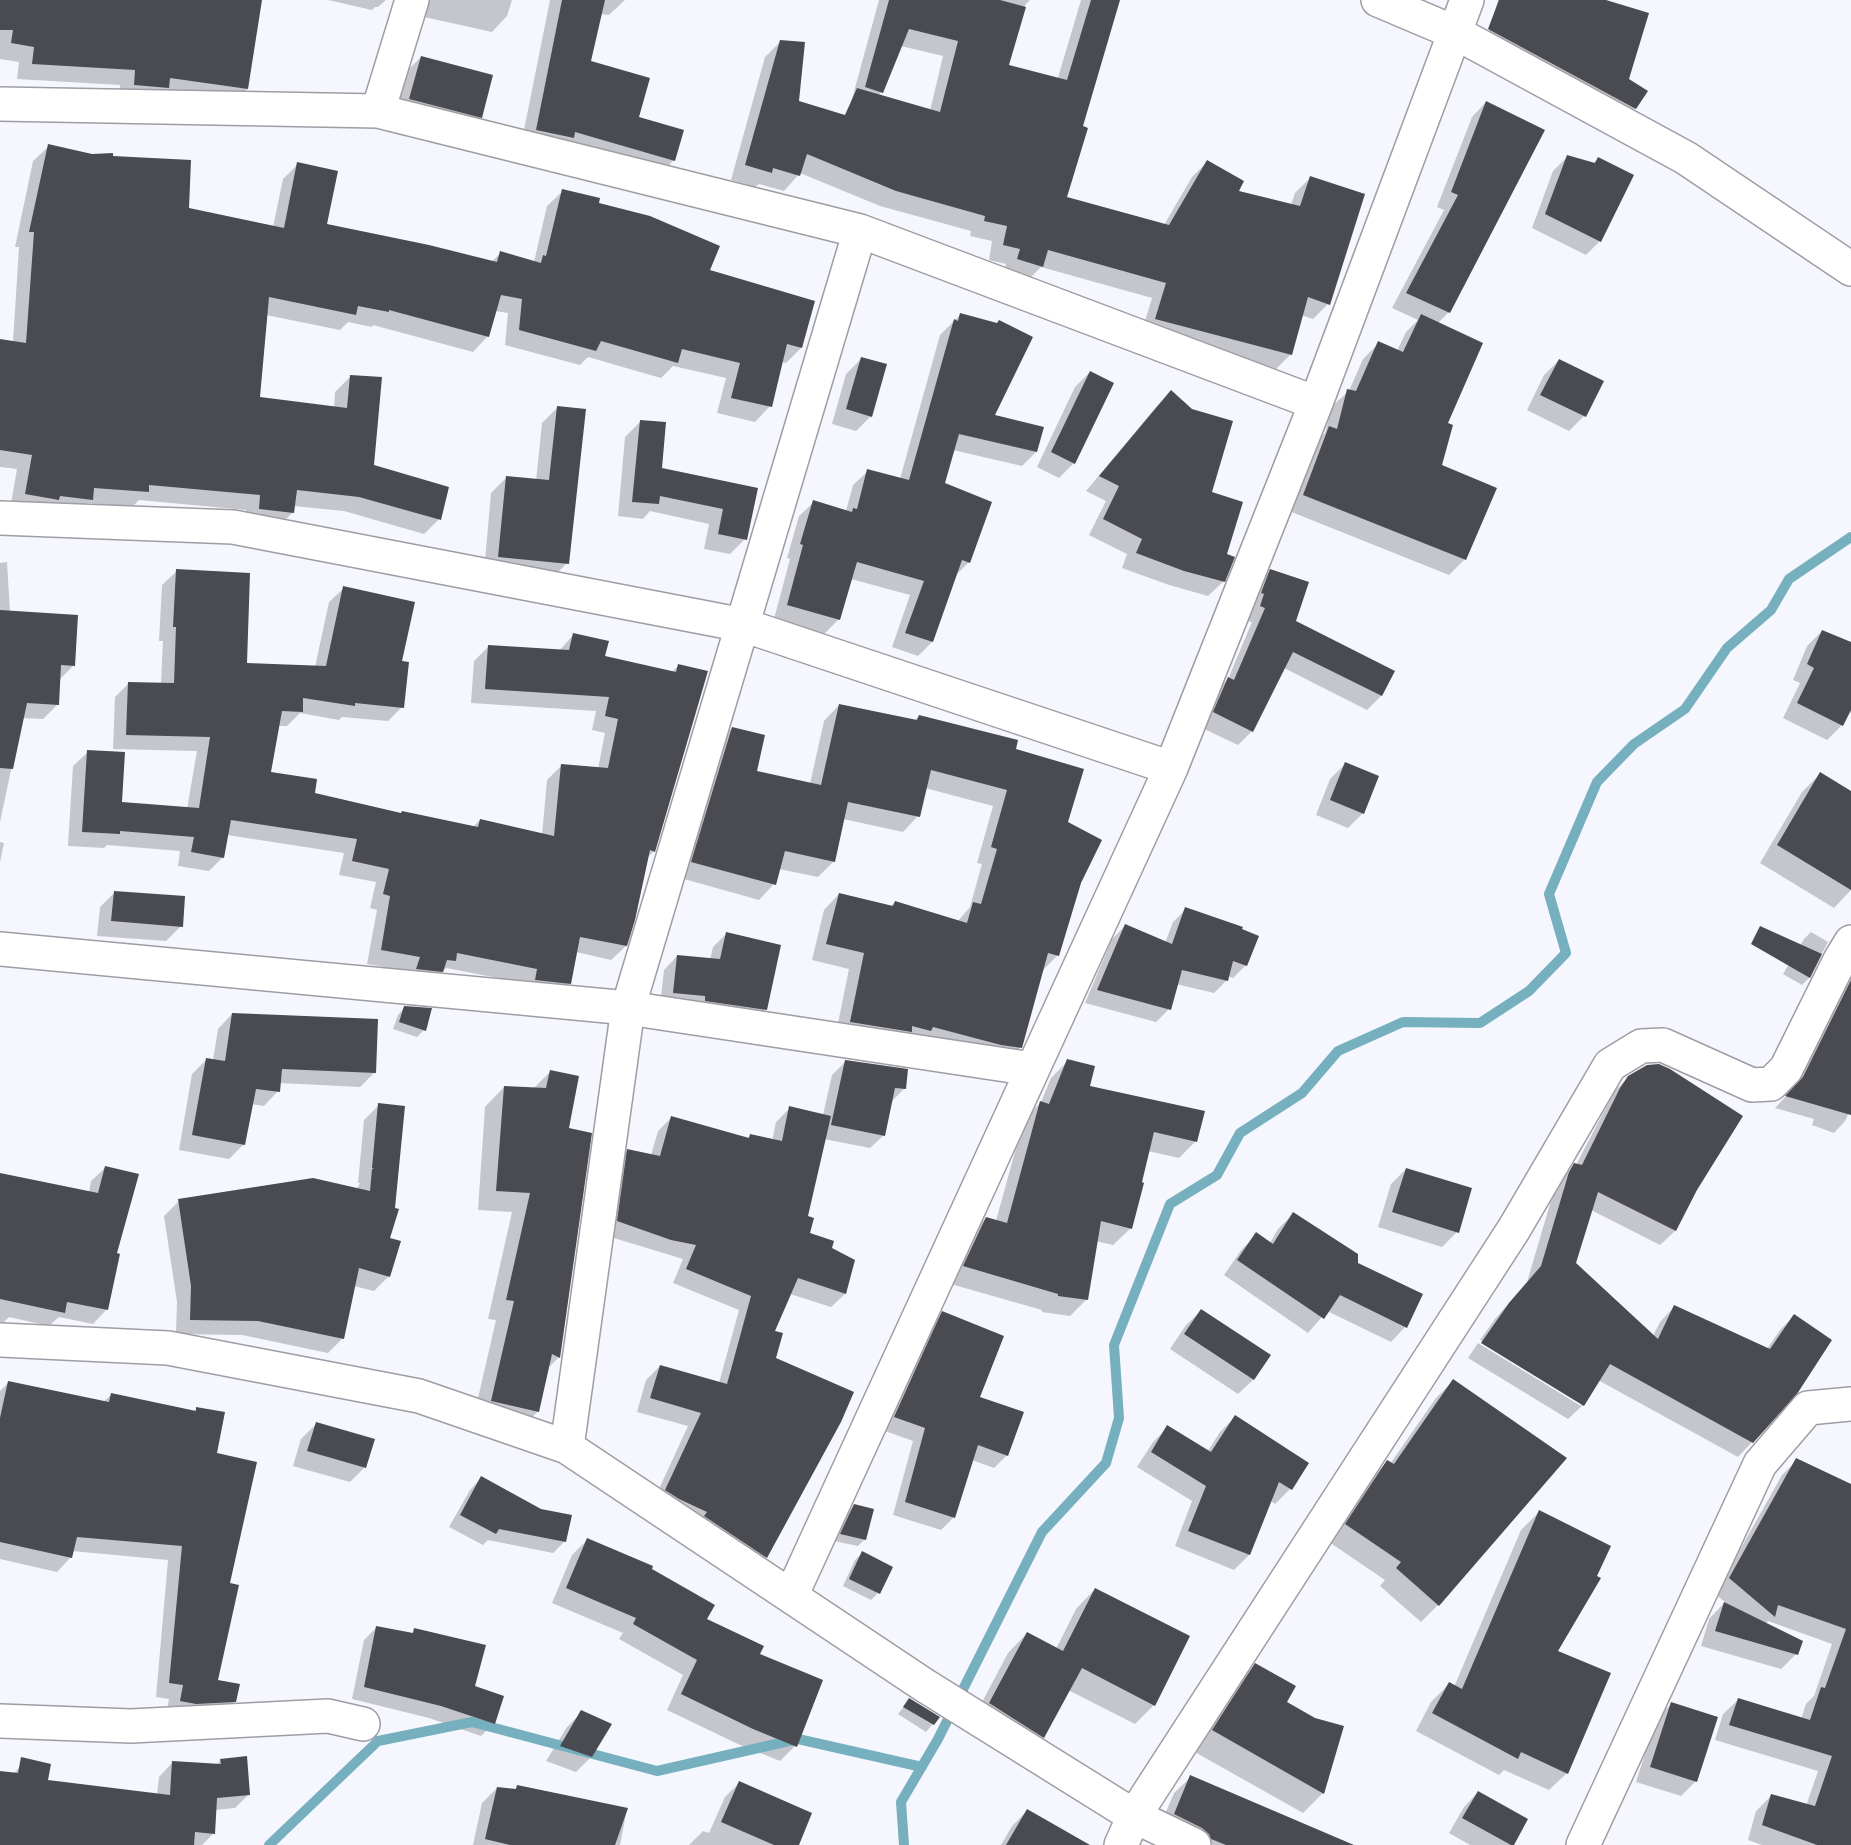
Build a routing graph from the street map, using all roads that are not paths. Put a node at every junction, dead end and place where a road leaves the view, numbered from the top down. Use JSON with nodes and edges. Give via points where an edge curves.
{"nodes":[{"id":1,"x":412,"y":0,"type":"edge"},
{"id":2,"x":1378,"y":0,"type":"edge"},
{"id":3,"x":1467,"y":0,"type":"edge"},
{"id":4,"x":1456,"y":33,"type":"junction"},
{"id":5,"x":0,"y":104,"type":"edge"},
{"id":6,"x":378,"y":111,"type":"junction"},
{"id":7,"x":860,"y":231,"type":"junction"},
{"id":8,"x":1851,"y":269,"type":"edge"},
{"id":9,"x":1316,"y":403,"type":"junction"},
{"id":10,"x":0,"y":518,"type":"edge"},
{"id":11,"x":743,"y":626,"type":"junction"},
{"id":12,"x":1171,"y":768,"type":"junction"},
{"id":13,"x":1851,"y":942,"type":"edge"},
{"id":14,"x":0,"y":949,"type":"edge"},
{"id":15,"x":627,"y":1008,"type":"junction"},
{"id":16,"x":1032,"y":1069,"type":"junction"},
{"id":17,"x":0,"y":1340,"type":"edge"},
{"id":18,"x":1851,"y":1404,"type":"edge"},
{"id":19,"x":567,"y":1447,"type":"junction"},
{"id":20,"x":791,"y":1596,"type":"junction"},
{"id":21,"x":0,"y":1721,"type":"edge"},
{"id":22,"x":363,"y":1724,"type":"dead end"},
{"id":23,"x":1127,"y":1831,"type":"edge"},
{"id":24,"x":1194,"y":1845,"type":"edge"},
{"id":25,"x":1583,"y":1845,"type":"edge"}],
"edges":[{"from":1,"to":6,"type":"street"},
{"from":2,"to":4,"type":"street"},
{"from":3,"to":4,"type":"street"},
{"from":4,"to":8,"type":"street","via":[[1686,158]]},
{"from":4,"to":9,"type":"street"},
{"from":5,"to":6,"type":"street"},
{"from":6,"to":7,"type":"street"},
{"from":7,"to":9,"type":"street"},
{"from":7,"to":11,"type":"street"},
{"from":9,"to":12,"type":"street"},
{"from":10,"to":11,"type":"street","via":[[233,527]]},
{"from":11,"to":12,"type":"street"},
{"from":11,"to":15,"type":"street"},
{"from":12,"to":16,"type":"street"},
{"from":13,"to":23,"type":"street","via":[[1786,1069],[1771,1084],[1752,1085],[1664,1045],[1641,1046],[1610,1065],[1514,1229]]},
{"from":14,"to":15,"type":"street"},
{"from":15,"to":16,"type":"street"},
{"from":15,"to":19,"type":"street"},
{"from":16,"to":20,"type":"street"},
{"from":17,"to":19,"type":"street","via":[[168,1348],[419,1396]]},
{"from":18,"to":25,"type":"street","via":[[1808,1408],[1760,1464]]},
{"from":19,"to":20,"type":"street"},
{"from":20,"to":23,"type":"street","via":[[968,1712]]},
{"from":21,"to":22,"type":"street","via":[[131,1726],[328,1716]]},
{"from":23,"to":24,"type":"street"}]}
